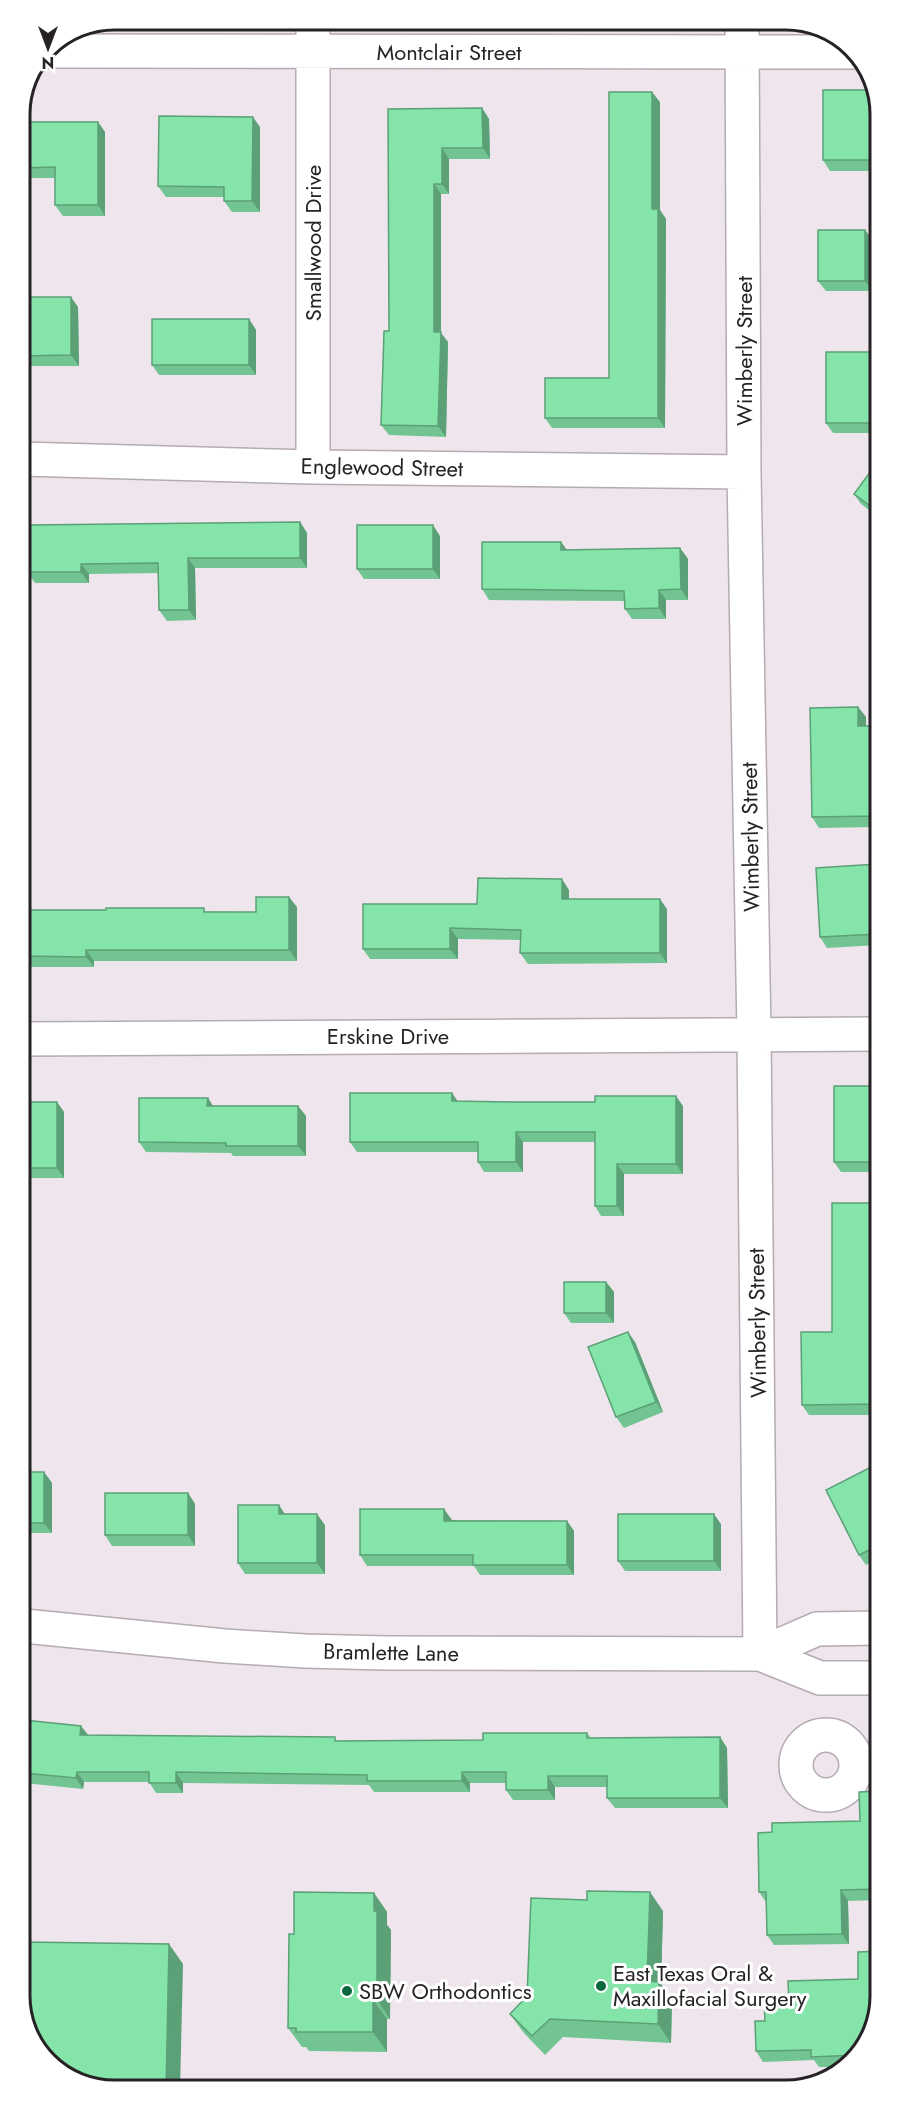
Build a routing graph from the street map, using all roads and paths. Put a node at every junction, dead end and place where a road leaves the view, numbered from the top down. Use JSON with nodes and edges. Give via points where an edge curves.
{"nodes":[{"id":1,"x":313,"y":30,"type":"edge"},
{"id":2,"x":742,"y":30,"type":"edge"},
{"id":3,"x":59,"y":51,"type":"edge"},
{"id":4,"x":313,"y":52,"type":"junction"},
{"id":5,"x":742,"y":52,"type":"junction"},
{"id":6,"x":842,"y":52,"type":"edge"},
{"id":7,"x":30,"y":459,"type":"edge"},
{"id":8,"x":313,"y":467,"type":"junction"},
{"id":9,"x":744,"y":472,"type":"junction"},
{"id":10,"x":754,"y":1034,"type":"junction"},
{"id":11,"x":870,"y":1034,"type":"edge"},
{"id":12,"x":30,"y":1039,"type":"edge"},
{"id":13,"x":30,"y":1627,"type":"edge"},
{"id":14,"x":870,"y":1628,"type":"edge"},
{"id":15,"x":760,"y":1654,"type":"junction"},
{"id":16,"x":870,"y":1678,"type":"edge"}],
"edges":[{"from":1,"to":4,"type":"street","name":"Smallwood Drive"},
{"from":2,"to":5,"type":"street","name":"Wimberly Street"},
{"from":3,"to":4,"type":"street","name":"Montclair Street"},
{"from":4,"to":5,"type":"street","name":"Montclair Street"},
{"from":4,"to":8,"type":"street","name":"Smallwood Drive"},
{"from":5,"to":6,"type":"street","name":"Montclair Street"},
{"from":5,"to":9,"type":"street","name":"Wimberly Street"},
{"from":7,"to":8,"type":"street","name":"Englewood Street"},
{"from":8,"to":9,"type":"street","name":"Englewood Street"},
{"from":9,"to":10,"type":"street","name":"Wimberly Street"},
{"from":10,"to":11,"type":"street","name":"Erskine Drive"},
{"from":10,"to":12,"type":"street","name":"Erskine Drive"},
{"from":10,"to":15,"type":"street","name":"Wimberly Street"},
{"from":13,"to":15,"type":"street","name":"Bramlette Lane","via":[[305,1651]]},
{"from":14,"to":15,"type":"street","name":"Bramlette Lane","via":[[817,1629]]},
{"from":15,"to":16,"type":"street","name":"Bramlette Lane","via":[[820,1678]]}]}
